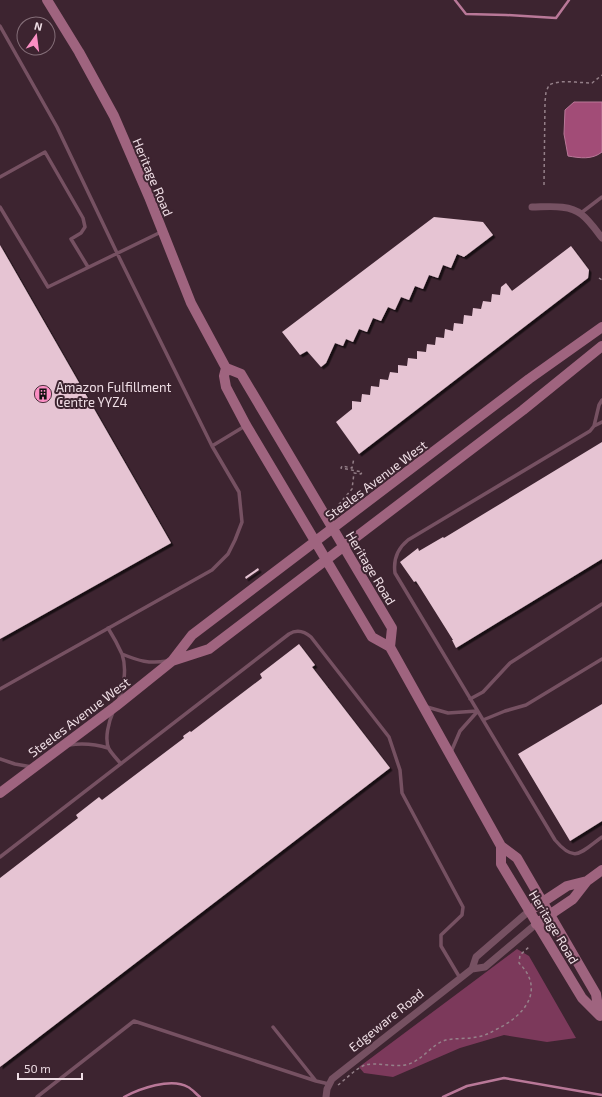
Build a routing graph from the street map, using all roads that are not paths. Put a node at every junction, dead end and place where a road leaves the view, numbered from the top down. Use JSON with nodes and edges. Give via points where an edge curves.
{"nodes":[{"id":1,"x":47,"y":0,"type":"edge"},
{"id":2,"x":0,"y":26,"type":"edge"},
{"id":3,"x":0,"y":177,"type":"edge"},
{"id":4,"x":602,"y":197,"type":"edge"},
{"id":5,"x":0,"y":207,"type":"edge"},
{"id":6,"x":532,"y":207,"type":"dead end"},
{"id":7,"x":581,"y":213,"type":"junction"},
{"id":8,"x":162,"y":231,"type":"junction"},
{"id":9,"x":602,"y":238,"type":"edge"},
{"id":10,"x":117,"y":253,"type":"junction"},
{"id":11,"x":88,"y":267,"type":"junction"},
{"id":12,"x":602,"y":327,"type":"edge"},
{"id":13,"x":602,"y":346,"type":"edge"},
{"id":14,"x":226,"y":368,"type":"junction"},
{"id":15,"x":602,"y":400,"type":"edge"},
{"id":16,"x":602,"y":422,"type":"edge"},
{"id":17,"x":246,"y":425,"type":"junction"},
{"id":18,"x":594,"y":426,"type":"junction"},
{"id":19,"x":212,"y":446,"type":"junction"},
{"id":20,"x":332,"y":529,"type":"junction"},
{"id":21,"x":315,"y":542,"type":"junction"},
{"id":22,"x":343,"y":547,"type":"junction"},
{"id":23,"x":326,"y":560,"type":"junction"},
{"id":24,"x":602,"y":604,"type":"edge"},
{"id":25,"x":108,"y":628,"type":"junction"},
{"id":26,"x":390,"y":647,"type":"junction"},
{"id":27,"x":122,"y":654,"type":"junction"},
{"id":28,"x":602,"y":659,"type":"edge"},
{"id":29,"x":172,"y":661,"type":"junction"},
{"id":30,"x":0,"y":690,"type":"edge"},
{"id":31,"x":470,"y":699,"type":"junction"},
{"id":32,"x":116,"y":706,"type":"junction"},
{"id":33,"x":423,"y":706,"type":"junction"},
{"id":34,"x":477,"y":711,"type":"junction"},
{"id":35,"x":483,"y":720,"type":"junction"},
{"id":36,"x":62,"y":746,"type":"junction"},
{"id":37,"x":108,"y":748,"type":"junction"},
{"id":38,"x":450,"y":754,"type":"junction"},
{"id":39,"x":0,"y":759,"type":"edge"},
{"id":40,"x":121,"y":764,"type":"junction"},
{"id":41,"x":35,"y":767,"type":"junction"},
{"id":42,"x":0,"y":793,"type":"edge"},
{"id":43,"x":602,"y":837,"type":"edge"},
{"id":44,"x":501,"y":846,"type":"junction"},
{"id":45,"x":0,"y":857,"type":"edge"},
{"id":46,"x":602,"y":870,"type":"edge"},
{"id":47,"x":587,"y":881,"type":"junction"},
{"id":48,"x":542,"y":902,"type":"junction"},
{"id":49,"x":529,"y":911,"type":"junction"},
{"id":50,"x":550,"y":915,"type":"junction"},
{"id":51,"x":536,"y":924,"type":"junction"},
{"id":52,"x":472,"y":969,"type":"junction"},
{"id":53,"x":460,"y":978,"type":"junction"},
{"id":54,"x":600,"y":1017,"type":"edge"},
{"id":55,"x":273,"y":1027,"type":"dead end"},
{"id":56,"x":316,"y":1081,"type":"junction"},
{"id":57,"x":329,"y":1084,"type":"junction"},
{"id":58,"x":326,"y":1096,"type":"edge"},
{"id":59,"x":37,"y":1097,"type":"edge"}],
"edges":[{"from":1,"to":8,"type":"main road","name":"Heritage Road","via":[[114,116]]},
{"from":2,"to":10,"type":"lane","via":[[57,127]]},
{"from":3,"to":11,"type":"lane","via":[[45,152],[83,218],[85,227],[71,239]]},
{"from":4,"to":7,"type":"lane"},
{"from":5,"to":11,"type":"lane","via":[[48,287]]},
{"from":6,"to":7,"type":"street","via":[[556,207]]},
{"from":7,"to":9,"type":"street"},
{"from":8,"to":10,"type":"lane"},
{"from":8,"to":14,"type":"main road","name":"Heritage Road","via":[[191,303]]},
{"from":10,"to":11,"type":"lane"},
{"from":10,"to":19,"type":"lane"},
{"from":12,"to":20,"type":"main road","name":"Steeles Avenue West","via":[[529,379]]},
{"from":13,"to":22,"type":"main road","name":"Steeles Avenue West","via":[[523,410]]},
{"from":14,"to":17,"type":"main road","name":"Heritage Road","via":[[226,387]]},
{"from":14,"to":20,"type":"main road","name":"Heritage Road","via":[[241,374]]},
{"from":15,"to":18,"type":"lane"},
{"from":16,"to":18,"type":"lane"},
{"from":17,"to":19,"type":"lane"},
{"from":17,"to":21,"type":"main road","name":"Heritage Road"},
{"from":18,"to":31,"type":"lane","via":[[590,431],[408,540],[395,557],[395,573]]},
{"from":19,"to":25,"type":"lane","via":[[238,492],[241,508],[242,522],[228,554],[212,570]]},
{"from":20,"to":21,"type":"main road","name":"Steeles Avenue West"},
{"from":20,"to":22,"type":"main road","name":"Heritage Road"},
{"from":21,"to":23,"type":"main road","name":"Heritage Road"},
{"from":21,"to":29,"type":"main road","name":"Steeles Avenue West","via":[[192,635]]},
{"from":22,"to":23,"type":"main road","name":"Steeles Avenue West"},
{"from":22,"to":26,"type":"main road","name":"Heritage Road","via":[[392,628]]},
{"from":23,"to":26,"type":"main road","name":"Heritage Road","via":[[372,638]]},
{"from":23,"to":29,"type":"main road","name":"Steeles Avenue West","via":[[209,649]]},
{"from":24,"to":31,"type":"lane","via":[[510,663],[483,692]]},
{"from":25,"to":27,"type":"lane"},
{"from":25,"to":30,"type":"lane"},
{"from":26,"to":33,"type":"main road","name":"Heritage Road"},
{"from":27,"to":29,"type":"lane","via":[[150,663]]},
{"from":27,"to":32,"type":"lane","via":[[124,681]]},
{"from":28,"to":35,"type":"lane","via":[[526,705]]},
{"from":29,"to":32,"type":"main road","name":"Steeles Avenue West"},
{"from":31,"to":34,"type":"lane"},
{"from":32,"to":36,"type":"main road","name":"Steeles Avenue West"},
{"from":32,"to":37,"type":"lane","via":[[107,733]]},
{"from":33,"to":34,"type":"lane","via":[[448,713]]},
{"from":33,"to":38,"type":"main road","name":"Heritage Road"},
{"from":34,"to":35,"type":"lane"},
{"from":34,"to":38,"type":"lane","via":[[460,731]]},
{"from":35,"to":43,"type":"lane","via":[[555,840],[567,853],[582,852]]},
{"from":36,"to":37,"type":"lane","via":[[93,744]]},
{"from":36,"to":41,"type":"main road","name":"Steeles Avenue West"},
{"from":37,"to":40,"type":"lane"},
{"from":38,"to":44,"type":"main road","name":"Heritage Road"},
{"from":39,"to":41,"type":"lane"},
{"from":40,"to":45,"type":"lane"},
{"from":40,"to":53,"type":"lane","via":[[289,634],[299,631],[307,634],[389,737],[400,770],[402,793],[463,907],[462,914],[441,935],[441,946]]},
{"from":41,"to":42,"type":"main road","name":"Steeles Avenue West"},
{"from":44,"to":48,"type":"main road","name":"Heritage Road","via":[[517,858]]},
{"from":44,"to":49,"type":"main road","name":"Heritage Road","via":[[501,864]]},
{"from":46,"to":47,"type":"main road","name":"Edgeware Road"},
{"from":47,"to":48,"type":"main road","name":"Edgeware Road","via":[[567,886]]},
{"from":47,"to":50,"type":"main road","name":"Edgeware Road","via":[[573,899]]},
{"from":48,"to":49,"type":"main road","name":"Edgeware Road"},
{"from":48,"to":50,"type":"main road","name":"Heritage Road"},
{"from":49,"to":51,"type":"main road","name":"Heritage Road"},
{"from":49,"to":52,"type":"street","name":"Edgeware Road","via":[[476,957]]},
{"from":50,"to":51,"type":"main road","name":"Edgeware Road"},
{"from":50,"to":54,"type":"main road","name":"Heritage Road","via":[[596,994]]},
{"from":51,"to":52,"type":"street","name":"Edgeware Road","via":[[484,967]]},
{"from":51,"to":54,"type":"main road","name":"Heritage Road","via":[[582,998]]},
{"from":52,"to":53,"type":"street","name":"Edgeware Road"},
{"from":53,"to":57,"type":"street","name":"Edgeware Road"},
{"from":55,"to":56,"type":"lane"},
{"from":56,"to":57,"type":"lane"},
{"from":56,"to":59,"type":"lane","via":[[134,1021]]},
{"from":57,"to":58,"type":"street"}]}
